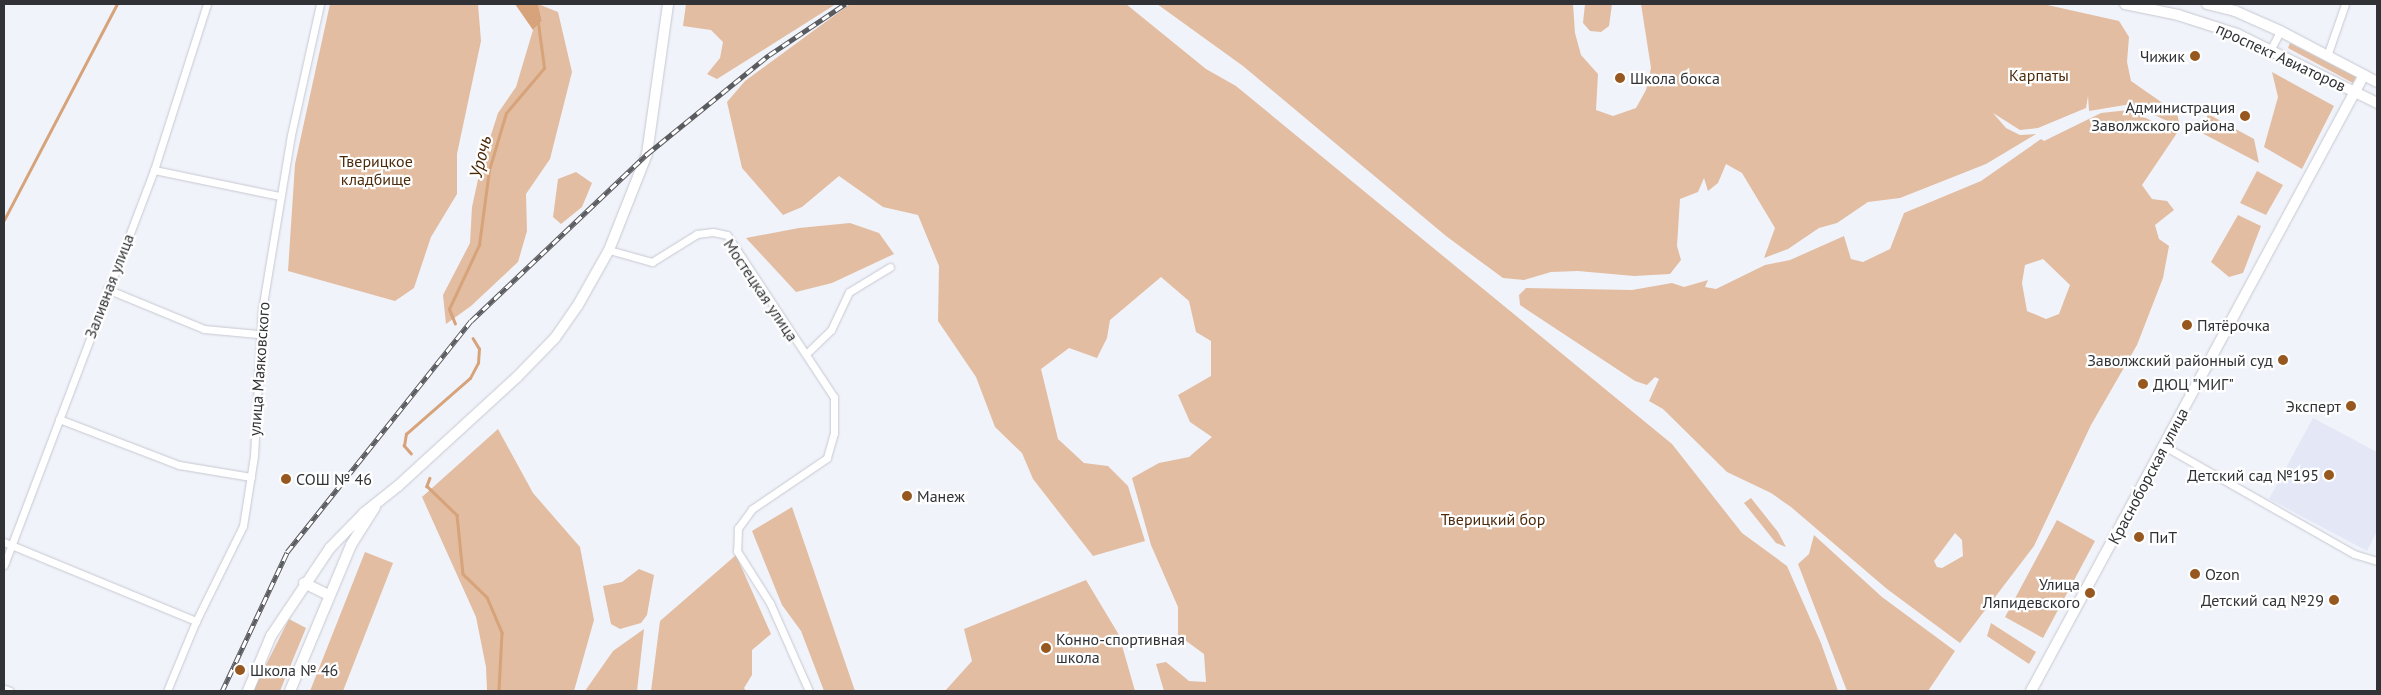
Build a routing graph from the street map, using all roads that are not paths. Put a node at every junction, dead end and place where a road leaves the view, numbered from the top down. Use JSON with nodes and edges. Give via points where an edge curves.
{"nodes":[{"id":1,"x":207,"y":4,"type":"edge"},
{"id":2,"x":320,"y":4,"type":"edge"},
{"id":3,"x":668,"y":4,"type":"edge"},
{"id":4,"x":2125,"y":4,"type":"edge"},
{"id":5,"x":2208,"y":4,"type":"edge"},
{"id":6,"x":2344,"y":4,"type":"edge"},
{"id":7,"x":2280,"y":31,"type":"junction"},
{"id":8,"x":2271,"y":49,"type":"junction"},
{"id":9,"x":2327,"y":56,"type":"junction"},
{"id":10,"x":2364,"y":75,"type":"junction"},
{"id":11,"x":2377,"y":82,"type":"edge"},
{"id":12,"x":2356,"y":92,"type":"junction"},
{"id":13,"x":2377,"y":103,"type":"edge"},
{"id":14,"x":154,"y":170,"type":"junction"},
{"id":15,"x":280,"y":196,"type":"junction"},
{"id":16,"x":609,"y":250,"type":"junction"},
{"id":17,"x":890,"y":268,"type":"dead end"},
{"id":18,"x":107,"y":289,"type":"junction"},
{"id":19,"x":258,"y":334,"type":"junction"},
{"id":20,"x":806,"y":354,"type":"junction"},
{"id":21,"x":59,"y":419,"type":"junction"},
{"id":22,"x":2164,"y":446,"type":"junction"},
{"id":23,"x":251,"y":477,"type":"junction"},
{"id":24,"x":379,"y":502,"type":"junction"},
{"id":25,"x":4,"y":542,"type":"edge"},
{"id":26,"x":12,"y":545,"type":"junction"},
{"id":27,"x":2377,"y":560,"type":"edge"},
{"id":28,"x":4,"y":565,"type":"edge"},
{"id":29,"x":304,"y":583,"type":"junction"},
{"id":30,"x":329,"y":595,"type":"junction"},
{"id":31,"x":196,"y":621,"type":"junction"},
{"id":32,"x":4,"y":689,"type":"edge"},
{"id":33,"x":10,"y":691,"type":"edge"},
{"id":34,"x":167,"y":691,"type":"edge"},
{"id":35,"x":248,"y":691,"type":"edge"},
{"id":36,"x":290,"y":691,"type":"edge"},
{"id":37,"x":809,"y":691,"type":"edge"},
{"id":38,"x":2031,"y":691,"type":"edge"}],
"edges":[{"from":1,"to":14,"type":"street","name":"Заливная улица"},
{"from":2,"to":15,"type":"street","name":"улица Маяковского"},
{"from":3,"to":16,"type":"main road","via":[[646,154]]},
{"from":4,"to":8,"type":"main road","name":"проспект Авиаторов","via":[[2208,23]]},
{"from":5,"to":7,"type":"main road","name":"проспект Авиаторов","via":[[2235,11]]},
{"from":6,"to":9,"type":"street"},
{"from":7,"to":8,"type":"street"},
{"from":7,"to":9,"type":"main road","name":"проспект Авиаторов"},
{"from":8,"to":12,"type":"main road","name":"проспект Авиаторов"},
{"from":9,"to":10,"type":"main road","name":"проспект Авиаторов"},
{"from":10,"to":11,"type":"main road","name":"проспект Авиаторов"},
{"from":10,"to":12,"type":"main road","name":"Красноборская улица"},
{"from":12,"to":13,"type":"main road","name":"проспект Авиаторов"},
{"from":12,"to":22,"type":"main road","name":"Красноборская улица"},
{"from":14,"to":15,"type":"street"},
{"from":14,"to":18,"type":"street","name":"Заливная улица"},
{"from":15,"to":19,"type":"street","name":"улица Маяковского"},
{"from":16,"to":20,"type":"street","name":"Мостецкая улица","via":[[652,262],[697,234],[713,232],[727,235]]},
{"from":16,"to":24,"type":"main road","via":[[578,305],[554,338],[517,377]]},
{"from":17,"to":20,"type":"street","via":[[849,292],[831,330]]},
{"from":18,"to":19,"type":"street","via":[[204,330]]},
{"from":18,"to":21,"type":"street","name":"Заливная улица"},
{"from":19,"to":23,"type":"street","name":"улица Маяковского"},
{"from":20,"to":37,"type":"street","name":"Мостецкая улица","via":[[834,397],[834,433],[827,458],[752,509],[738,528],[737,551],[770,603]]},
{"from":21,"to":23,"type":"street","via":[[179,465]]},
{"from":21,"to":26,"type":"street","name":"Заливная улица"},
{"from":22,"to":27,"type":"street","via":[[2354,554]]},
{"from":22,"to":38,"type":"main road","name":"Красноборская улица"},
{"from":23,"to":31,"type":"street","name":"улица Маяковского","via":[[243,526]]},
{"from":24,"to":29,"type":"main road","via":[[330,548]]},
{"from":24,"to":30,"type":"main road","via":[[351,545]]},
{"from":25,"to":26,"type":"street"},
{"from":26,"to":28,"type":"street","name":"Заливная улица"},
{"from":26,"to":31,"type":"street"},
{"from":29,"to":30,"type":"main road"},
{"from":29,"to":35,"type":"main road","via":[[271,636]]},
{"from":30,"to":36,"type":"main road"},
{"from":31,"to":34,"type":"street","name":"улица Маяковского"},
{"from":32,"to":33,"type":"street"}]}
